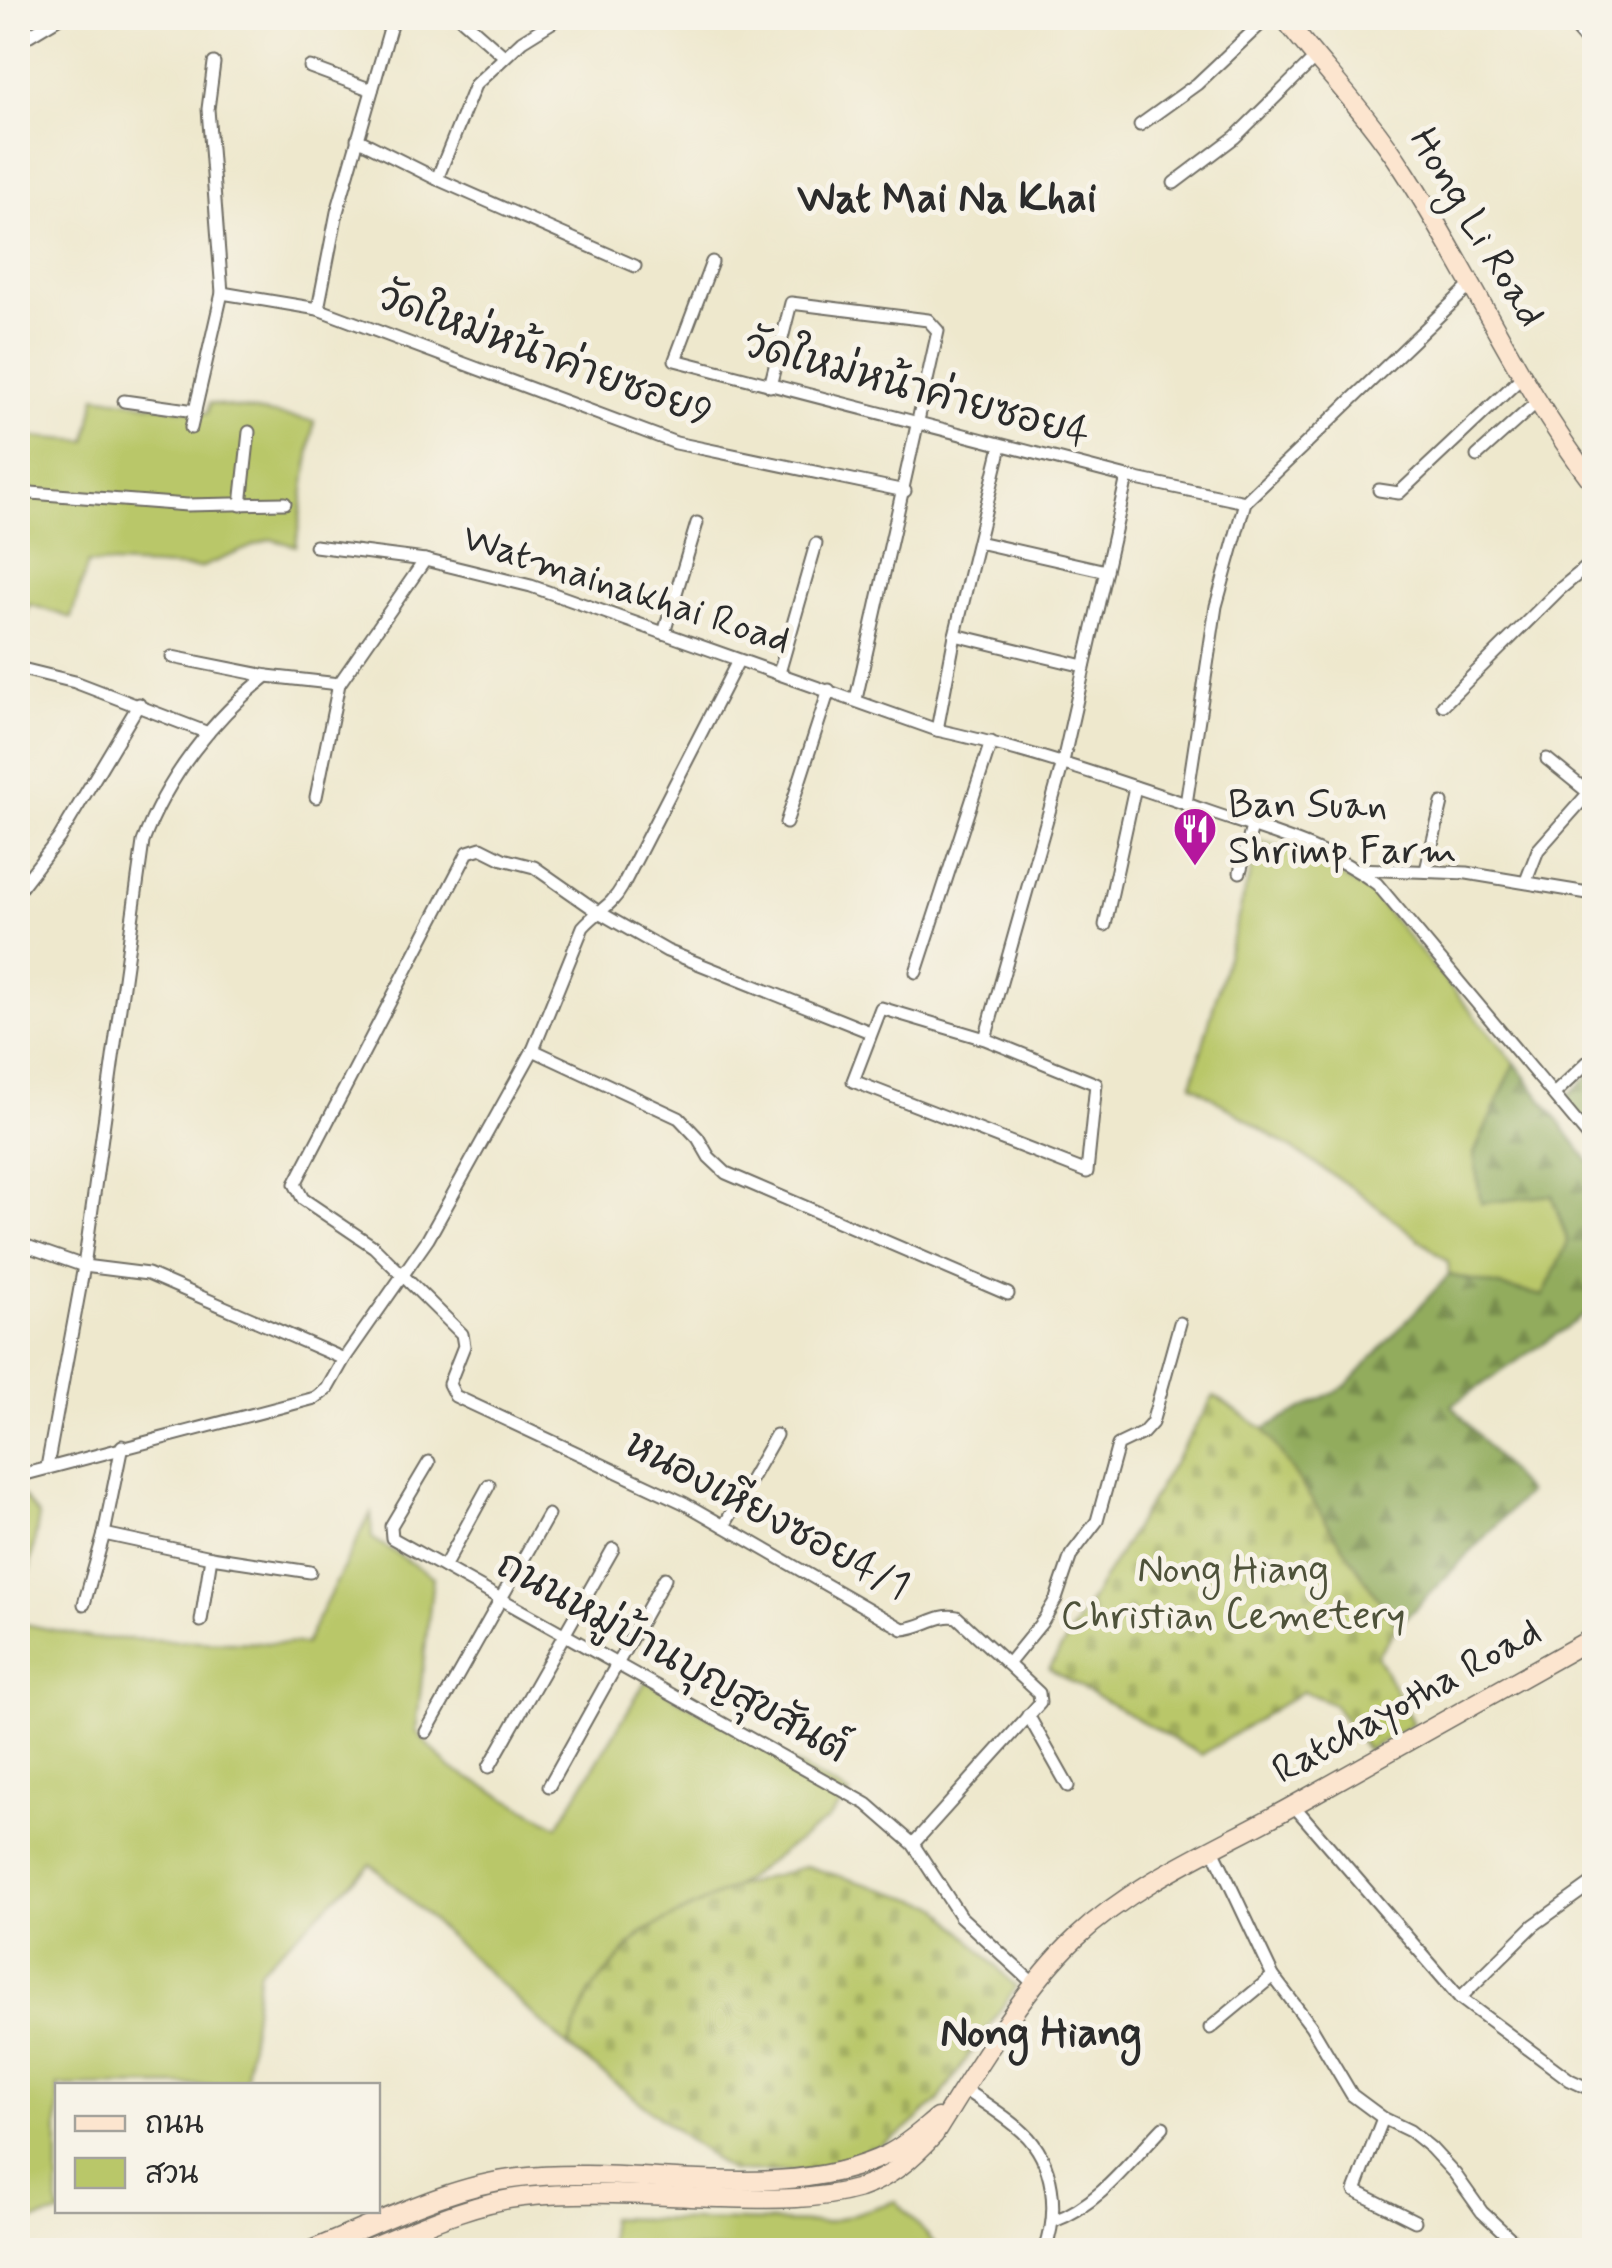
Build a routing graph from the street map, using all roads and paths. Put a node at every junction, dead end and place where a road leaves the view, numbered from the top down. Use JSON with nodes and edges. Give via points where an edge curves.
{"nodes":[{"id":1,"x":58,"y":18,"type":"edge"},
{"id":2,"x":393,"y":18,"type":"edge"},
{"id":3,"x":461,"y":18,"type":"edge"},
{"id":4,"x":558,"y":18,"type":"edge"},
{"id":5,"x":1266,"y":18,"type":"edge"},
{"id":6,"x":1284,"y":18,"type":"edge"},
{"id":7,"x":1566,"y":18,"type":"edge"},
{"id":8,"x":18,"y":42,"type":"edge"},
{"id":9,"x":1594,"y":50,"type":"edge"},
{"id":10,"x":504,"y":56,"type":"junction"},
{"id":11,"x":1314,"y":58,"type":"junction"},
{"id":12,"x":214,"y":63,"type":"dead end"},
{"id":13,"x":310,"y":68,"type":"dead end"},
{"id":14,"x":372,"y":90,"type":"junction"},
{"id":15,"x":1140,"y":124,"type":"dead end"},
{"id":16,"x":357,"y":139,"type":"junction"},
{"id":17,"x":437,"y":179,"type":"junction"},
{"id":18,"x":1174,"y":183,"type":"dead end"},
{"id":19,"x":712,"y":262,"type":"dead end"},
{"id":20,"x":635,"y":266,"type":"dead end"},
{"id":21,"x":1473,"y":283,"type":"junction"},
{"id":22,"x":222,"y":293,"type":"junction"},
{"id":23,"x":318,"y":309,"type":"junction"},
{"id":24,"x":1523,"y":376,"type":"junction"},
{"id":25,"x":770,"y":386,"type":"junction"},
{"id":26,"x":124,"y":401,"type":"dead end"},
{"id":27,"x":1537,"y":402,"type":"junction"},
{"id":28,"x":195,"y":411,"type":"junction"},
{"id":29,"x":918,"y":425,"type":"junction"},
{"id":30,"x":191,"y":428,"type":"dead end"},
{"id":31,"x":249,"y":432,"type":"dead end"},
{"id":32,"x":1000,"y":446,"type":"junction"},
{"id":33,"x":1477,"y":456,"type":"dead end"},
{"id":34,"x":1127,"y":478,"type":"junction"},
{"id":35,"x":1594,"y":484,"type":"edge"},
{"id":36,"x":1378,"y":490,"type":"dead end"},
{"id":37,"x":905,"y":491,"type":"junction"},
{"id":38,"x":18,"y":492,"type":"edge"},
{"id":39,"x":1245,"y":502,"type":"junction"},
{"id":40,"x":285,"y":504,"type":"dead end"},
{"id":41,"x":241,"y":505,"type":"junction"},
{"id":42,"x":697,"y":523,"type":"dead end"},
{"id":43,"x":978,"y":542,"type":"junction"},
{"id":44,"x":816,"y":544,"type":"dead end"},
{"id":45,"x":315,"y":546,"type":"dead end"},
{"id":46,"x":425,"y":560,"type":"junction"},
{"id":47,"x":1594,"y":561,"type":"edge"},
{"id":48,"x":1106,"y":571,"type":"junction"},
{"id":49,"x":664,"y":634,"type":"junction"},
{"id":50,"x":955,"y":635,"type":"junction"},
{"id":51,"x":172,"y":657,"type":"dead end"},
{"id":52,"x":738,"y":661,"type":"junction"},
{"id":53,"x":1084,"y":666,"type":"junction"},
{"id":54,"x":18,"y":668,"type":"edge"},
{"id":55,"x":779,"y":672,"type":"junction"},
{"id":56,"x":267,"y":676,"type":"junction"},
{"id":57,"x":339,"y":684,"type":"junction"},
{"id":58,"x":829,"y":690,"type":"junction"},
{"id":59,"x":856,"y":699,"type":"junction"},
{"id":60,"x":139,"y":704,"type":"junction"},
{"id":61,"x":1442,"y":705,"type":"dead end"},
{"id":62,"x":937,"y":730,"type":"junction"},
{"id":63,"x":208,"y":733,"type":"junction"},
{"id":64,"x":991,"y":742,"type":"junction"},
{"id":65,"x":1547,"y":759,"type":"dead end"},
{"id":66,"x":1062,"y":766,"type":"junction"},
{"id":67,"x":1134,"y":788,"type":"junction"},
{"id":68,"x":1591,"y":790,"type":"edge"},
{"id":69,"x":316,"y":797,"type":"dead end"},
{"id":70,"x":1442,"y":803,"type":"dead end"},
{"id":71,"x":1186,"y":804,"type":"junction"},
{"id":72,"x":786,"y":823,"type":"dead end"},
{"id":73,"x":1252,"y":827,"type":"junction"},
{"id":74,"x":1356,"y":869,"type":"junction"},
{"id":75,"x":1426,"y":870,"type":"junction"},
{"id":76,"x":1240,"y":872,"type":"dead end"},
{"id":77,"x":1526,"y":881,"type":"junction"},
{"id":78,"x":18,"y":891,"type":"edge"},
{"id":79,"x":1594,"y":894,"type":"edge"},
{"id":80,"x":598,"y":911,"type":"junction"},
{"id":81,"x":1105,"y":925,"type":"dead end"},
{"id":82,"x":916,"y":972,"type":"dead end"},
{"id":83,"x":870,"y":1032,"type":"junction"},
{"id":84,"x":984,"y":1039,"type":"junction"},
{"id":85,"x":533,"y":1050,"type":"junction"},
{"id":86,"x":1594,"y":1056,"type":"edge"},
{"id":87,"x":1554,"y":1094,"type":"junction"},
{"id":88,"x":1594,"y":1144,"type":"edge"},
{"id":89,"x":18,"y":1243,"type":"edge"},
{"id":90,"x":84,"y":1266,"type":"junction"},
{"id":91,"x":403,"y":1276,"type":"junction"},
{"id":92,"x":1008,"y":1294,"type":"dead end"},
{"id":93,"x":1180,"y":1323,"type":"dead end"},
{"id":94,"x":344,"y":1358,"type":"junction"},
{"id":95,"x":776,"y":1436,"type":"dead end"},
{"id":96,"x":122,"y":1446,"type":"junction"},
{"id":97,"x":429,"y":1462,"type":"dead end"},
{"id":98,"x":48,"y":1467,"type":"junction"},
{"id":99,"x":18,"y":1476,"type":"edge"},
{"id":100,"x":489,"y":1486,"type":"dead end"},
{"id":101,"x":548,"y":1515,"type":"dead end"},
{"id":102,"x":724,"y":1526,"type":"junction"},
{"id":103,"x":104,"y":1534,"type":"junction"},
{"id":104,"x":613,"y":1549,"type":"dead end"},
{"id":105,"x":211,"y":1556,"type":"junction"},
{"id":106,"x":444,"y":1567,"type":"junction"},
{"id":107,"x":310,"y":1572,"type":"dead end"},
{"id":108,"x":665,"y":1578,"type":"dead end"},
{"id":109,"x":501,"y":1599,"type":"junction"},
{"id":110,"x":84,"y":1604,"type":"dead end"},
{"id":111,"x":201,"y":1621,"type":"dead end"},
{"id":112,"x":564,"y":1634,"type":"junction"},
{"id":113,"x":1594,"y":1636,"type":"edge"},
{"id":114,"x":1008,"y":1664,"type":"junction"},
{"id":115,"x":618,"y":1665,"type":"junction"},
{"id":116,"x":1028,"y":1714,"type":"junction"},
{"id":117,"x":426,"y":1732,"type":"dead end"},
{"id":118,"x":490,"y":1767,"type":"dead end"},
{"id":119,"x":549,"y":1786,"type":"dead end"},
{"id":120,"x":1068,"y":1786,"type":"dead end"},
{"id":121,"x":1294,"y":1806,"type":"junction"},
{"id":122,"x":914,"y":1844,"type":"junction"},
{"id":123,"x":1213,"y":1849,"type":"junction"},
{"id":124,"x":1594,"y":1882,"type":"edge"},
{"id":125,"x":1273,"y":1976,"type":"junction"},
{"id":126,"x":1034,"y":1984,"type":"junction"},
{"id":127,"x":1460,"y":1998,"type":"junction"},
{"id":128,"x":1210,"y":2028,"type":"dead end"},
{"id":129,"x":964,"y":2090,"type":"junction"},
{"id":130,"x":1594,"y":2090,"type":"edge"},
{"id":131,"x":1383,"y":2118,"type":"junction"},
{"id":132,"x":1162,"y":2127,"type":"dead end"},
{"id":133,"x":797,"y":2189,"type":"junction"},
{"id":134,"x":1054,"y":2221,"type":"junction"},
{"id":135,"x":1415,"y":2221,"type":"dead end"},
{"id":136,"x":311,"y":2250,"type":"edge"},
{"id":137,"x":363,"y":2250,"type":"edge"},
{"id":138,"x":1045,"y":2250,"type":"edge"},
{"id":139,"x":1523,"y":2250,"type":"edge"}],
"edges":[{"from":1,"to":8,"type":"street"},
{"from":2,"to":14,"type":"street"},
{"from":3,"to":10,"type":"street"},
{"from":4,"to":10,"type":"street"},
{"from":5,"to":15,"type":"street","via":[[1197,84]]},
{"from":6,"to":11,"type":"main road","name":"Hong Li Road"},
{"from":7,"to":9,"type":"street"},
{"from":10,"to":17,"type":"street","via":[[475,85]]},
{"from":11,"to":18,"type":"street","via":[[1235,137]]},
{"from":11,"to":21,"type":"main road","name":"Hong Li Road","via":[[1373,124]]},
{"from":12,"to":22,"type":"street","via":[[208,109]]},
{"from":13,"to":14,"type":"street"},
{"from":14,"to":16,"type":"street"},
{"from":16,"to":17,"type":"street"},
{"from":16,"to":23,"type":"street"},
{"from":17,"to":20,"type":"street"},
{"from":19,"to":25,"type":"street","name":"วัดใหม่หน้าค่ายซอย4","via":[[675,360]]},
{"from":21,"to":24,"type":"main road","name":"Hong Li Road"},
{"from":21,"to":39,"type":"street"},
{"from":22,"to":23,"type":"street","name":"วัดใหม่หน้าค่ายซอย9"},
{"from":22,"to":28,"type":"street"},
{"from":23,"to":37,"type":"street","name":"วัดใหม่หน้าค่ายซอย9","via":[[676,443]]},
{"from":24,"to":27,"type":"main road","name":"Hong Li Road"},
{"from":24,"to":36,"type":"street","via":[[1399,493]]},
{"from":25,"to":29,"type":"street","name":"วัดใหม่หน้าค่ายซอย4"},
{"from":25,"to":29,"type":"street","via":[[791,302],[928,320],[938,331]]},
{"from":26,"to":28,"type":"street"},
{"from":27,"to":33,"type":"street"},
{"from":27,"to":35,"type":"main road","name":"Hong Li Road"},
{"from":28,"to":30,"type":"street"},
{"from":29,"to":32,"type":"street","name":"วัดใหม่หน้าค่ายซอย4"},
{"from":29,"to":37,"type":"street"},
{"from":31,"to":41,"type":"street"},
{"from":32,"to":34,"type":"street","name":"วัดใหม่หน้าค่ายซอย4"},
{"from":32,"to":43,"type":"street"},
{"from":34,"to":39,"type":"street","name":"วัดใหม่หน้าค่ายซอย4"},
{"from":34,"to":48,"type":"street"},
{"from":37,"to":59,"type":"street"},
{"from":38,"to":41,"type":"street"},
{"from":39,"to":71,"type":"street","via":[[1216,606]]},
{"from":40,"to":41,"type":"street"},
{"from":42,"to":49,"type":"street"},
{"from":43,"to":48,"type":"street"},
{"from":43,"to":50,"type":"street"},
{"from":44,"to":55,"type":"street"},
{"from":45,"to":46,"type":"street"},
{"from":46,"to":49,"type":"street","name":"Watmainakhai Road","via":[[531,586]]},
{"from":46,"to":57,"type":"street","name":"Watmainakhai Road"},
{"from":47,"to":61,"type":"street"},
{"from":48,"to":53,"type":"street"},
{"from":49,"to":52,"type":"street","name":"Watmainakhai Road"},
{"from":50,"to":53,"type":"street"},
{"from":50,"to":62,"type":"street"},
{"from":51,"to":56,"type":"street"},
{"from":52,"to":55,"type":"street","name":"Watmainakhai Road"},
{"from":52,"to":80,"type":"street","via":[[611,907]]},
{"from":53,"to":66,"type":"street"},
{"from":54,"to":60,"type":"street"},
{"from":55,"to":58,"type":"street","name":"Watmainakhai Road"},
{"from":56,"to":57,"type":"street"},
{"from":56,"to":63,"type":"street"},
{"from":57,"to":69,"type":"street"},
{"from":58,"to":59,"type":"street","name":"Watmainakhai Road"},
{"from":58,"to":72,"type":"street"},
{"from":59,"to":62,"type":"street","name":"Watmainakhai Road"},
{"from":60,"to":63,"type":"street"},
{"from":60,"to":78,"type":"street","via":[[59,838]]},
{"from":62,"to":64,"type":"street","name":"Watmainakhai Road"},
{"from":63,"to":90,"type":"street","via":[[153,814],[142,842]]},
{"from":64,"to":66,"type":"street","name":"Watmainakhai Road"},
{"from":64,"to":82,"type":"street"},
{"from":65,"to":68,"type":"street"},
{"from":66,"to":67,"type":"street","name":"Watmainakhai Road"},
{"from":66,"to":84,"type":"street"},
{"from":67,"to":71,"type":"street","name":"Watmainakhai Road"},
{"from":67,"to":81,"type":"street"},
{"from":68,"to":77,"type":"street","via":[[1538,850]]},
{"from":70,"to":75,"type":"street"},
{"from":71,"to":73,"type":"street","name":"Watmainakhai Road"},
{"from":73,"to":74,"type":"street","name":"Watmainakhai Road"},
{"from":73,"to":76,"type":"street"},
{"from":74,"to":75,"type":"street"},
{"from":74,"to":87,"type":"street","name":"Watmainakhai Road","via":[[1377,884]]},
{"from":75,"to":77,"type":"street"},
{"from":77,"to":79,"type":"street"},
{"from":80,"to":83,"type":"street","via":[[667,951]]},
{"from":80,"to":85,"type":"street","via":[[584,927]]},
{"from":80,"to":91,"type":"street","via":[[534,867],[481,848],[468,852],[295,1184],[303,1199],[374,1247]]},
{"from":83,"to":84,"type":"street","via":[[881,1008]]},
{"from":83,"to":84,"type":"street","via":[[853,1080],[1087,1172],[1096,1084]]},
{"from":85,"to":91,"type":"street"},
{"from":85,"to":92,"type":"street","via":[[679,1118],[726,1173]]},
{"from":86,"to":87,"type":"street"},
{"from":87,"to":88,"type":"street","name":"Watmainakhai Road"},
{"from":89,"to":90,"type":"street"},
{"from":90,"to":94,"type":"street","via":[[148,1274]]},
{"from":90,"to":98,"type":"street"},
{"from":91,"to":94,"type":"street"},
{"from":91,"to":102,"type":"street","name":"หนองเหียงซอย4/1","via":[[462,1334],[464,1346],[448,1384],[455,1396]]},
{"from":93,"to":114,"type":"street","via":[[1152,1422],[1118,1444],[1097,1521],[1071,1555],[1043,1622]]},
{"from":94,"to":96,"type":"street","via":[[315,1398]]},
{"from":95,"to":102,"type":"street"},
{"from":96,"to":98,"type":"street"},
{"from":96,"to":103,"type":"street"},
{"from":97,"to":106,"type":"street","name":"ถนนหมู่บ้านบุญสุขสันต์","via":[[391,1526],[392,1538]]},
{"from":98,"to":99,"type":"street"},
{"from":100,"to":106,"type":"street"},
{"from":101,"to":109,"type":"street"},
{"from":102,"to":114,"type":"street","name":"หนองเหียงซอย4/1","via":[[904,1629],[946,1614],[957,1617]]},
{"from":103,"to":105,"type":"street"},
{"from":103,"to":110,"type":"street"},
{"from":104,"to":112,"type":"street"},
{"from":105,"to":107,"type":"street"},
{"from":105,"to":111,"type":"street"},
{"from":106,"to":109,"type":"street","name":"ถนนหมู่บ้านบุญสุขสันต์"},
{"from":108,"to":115,"type":"street"},
{"from":109,"to":112,"type":"street","name":"ถนนหมู่บ้านบุญสุขสันต์"},
{"from":109,"to":117,"type":"street"},
{"from":112,"to":115,"type":"street","name":"ถนนหมู่บ้านบุญสุขสันต์"},
{"from":112,"to":118,"type":"street"},
{"from":113,"to":121,"type":"main road","name":"Ratchayotha Road"},
{"from":114,"to":116,"type":"street","name":"หนองเหียงซอย4/1","via":[[1040,1693]]},
{"from":115,"to":119,"type":"street"},
{"from":115,"to":122,"type":"street","name":"ถนนหมู่บ้านบุญสุขสันต์","via":[[867,1804]]},
{"from":116,"to":120,"type":"street"},
{"from":116,"to":122,"type":"street"},
{"from":121,"to":123,"type":"main road","name":"Ratchayotha Road"},
{"from":121,"to":127,"type":"street"},
{"from":122,"to":126,"type":"street","name":"ถนนหมู่บ้านบุญสุขสันต์","via":[[960,1916]]},
{"from":123,"to":125,"type":"street"},
{"from":123,"to":126,"type":"main road","name":"Ratchayotha Road","via":[[1106,1913]]},
{"from":124,"to":127,"type":"street","via":[[1534,1924]]},
{"from":125,"to":128,"type":"street"},
{"from":125,"to":131,"type":"street","via":[[1352,2096]]},
{"from":126,"to":129,"type":"main road","name":"Ratchayotha Road"},
{"from":127,"to":130,"type":"street","via":[[1570,2080]]},
{"from":129,"to":133,"type":"main road","name":"Ratchayotha Road","via":[[934,2135],[893,2172],[863,2187]]},
{"from":129,"to":134,"type":"street","via":[[1036,2148],[1054,2194]]},
{"from":131,"to":135,"type":"street","via":[[1355,2191]]},
{"from":131,"to":139,"type":"street","via":[[1431,2148]]},
{"from":132,"to":134,"type":"street","via":[[1096,2197]]},
{"from":133,"to":136,"type":"main road","via":[[580,2174],[518,2178],[476,2186]]},
{"from":133,"to":137,"type":"main road","via":[[520,2197]]},
{"from":134,"to":138,"type":"street"}]}
